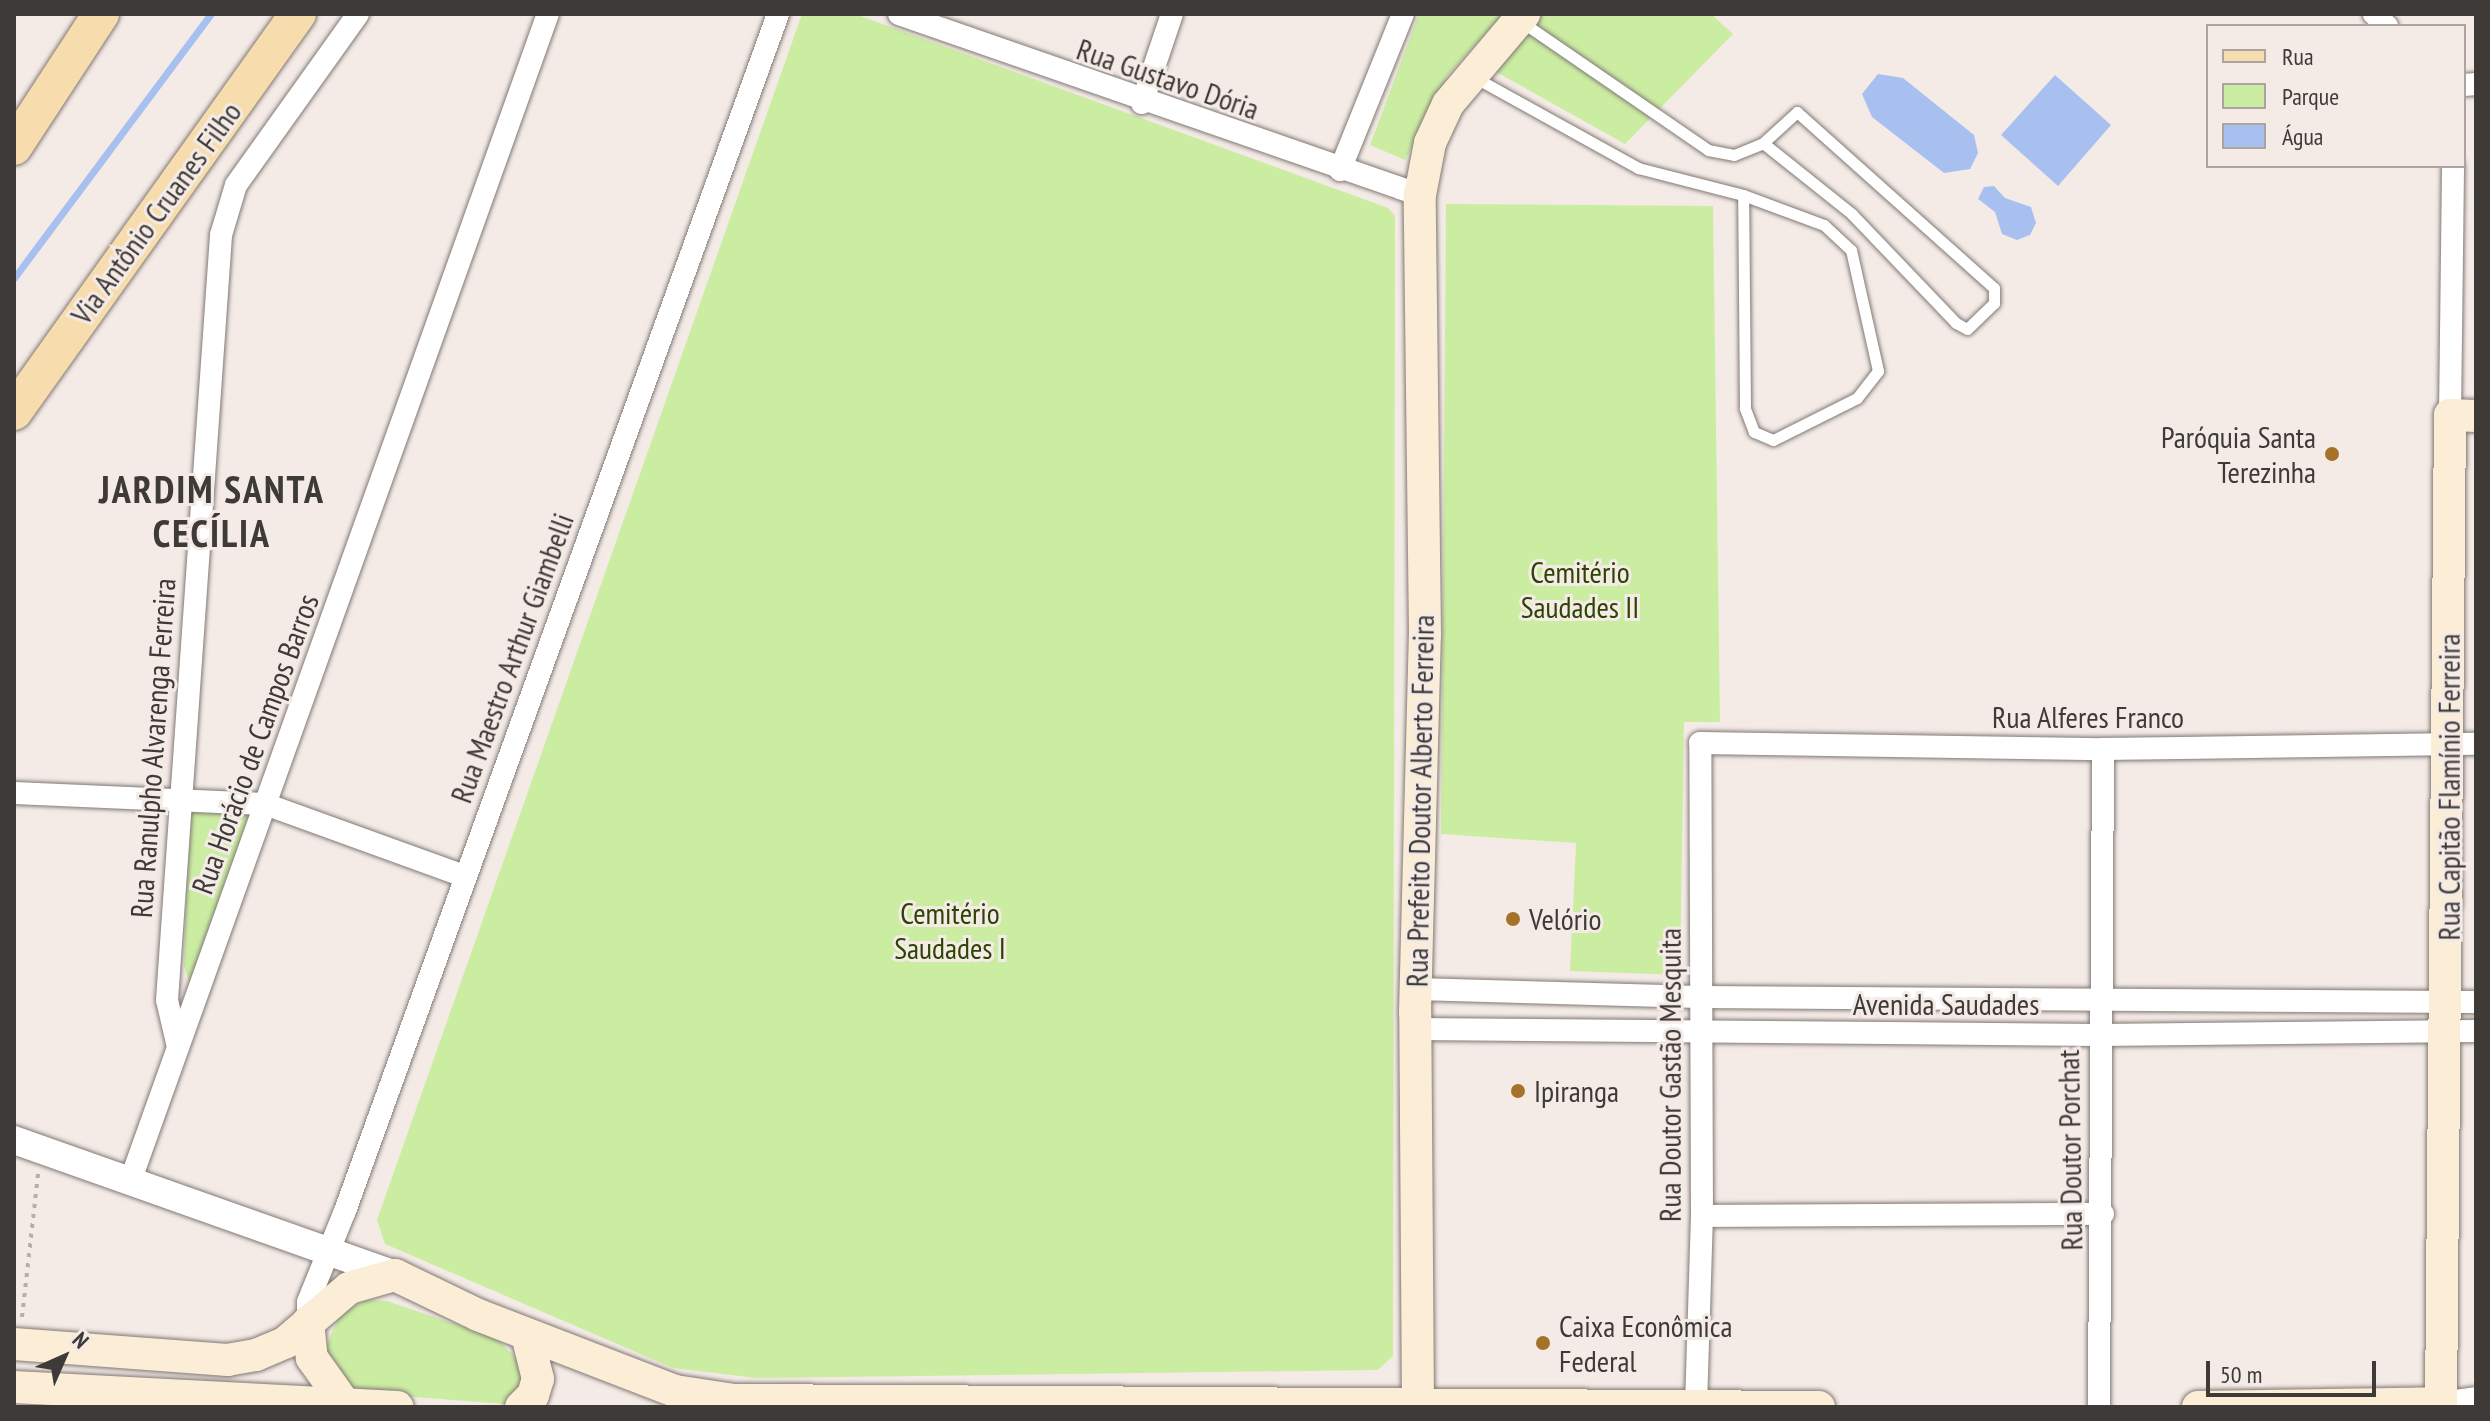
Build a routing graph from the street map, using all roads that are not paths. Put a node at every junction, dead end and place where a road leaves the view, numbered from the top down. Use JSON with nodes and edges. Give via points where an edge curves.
{"nodes":[{"id":1,"x":101,"y":14,"type":"edge"},
{"id":2,"x":298,"y":14,"type":"edge"},
{"id":3,"x":358,"y":14,"type":"edge"},
{"id":4,"x":548,"y":14,"type":"edge"},
{"id":5,"x":778,"y":14,"type":"edge"},
{"id":6,"x":899,"y":14,"type":"edge"},
{"id":7,"x":1172,"y":14,"type":"edge"},
{"id":8,"x":1403,"y":14,"type":"edge"},
{"id":9,"x":1522,"y":17,"type":"edge"},
{"id":10,"x":1470,"y":74,"type":"junction"},
{"id":11,"x":1142,"y":103,"type":"junction"},
{"id":12,"x":1763,"y":143,"type":"junction"},
{"id":13,"x":14,"y":147,"type":"edge"},
{"id":14,"x":2453,"y":168,"type":"edge"},
{"id":15,"x":1340,"y":170,"type":"junction"},
{"id":16,"x":1420,"y":195,"type":"junction"},
{"id":17,"x":1743,"y":195,"type":"junction"},
{"id":18,"x":14,"y":412,"type":"edge"},
{"id":19,"x":2463,"y":416,"type":"edge"},
{"id":20,"x":1700,"y":743,"type":"joint"},
{"id":21,"x":2463,"y":743,"type":"edge"},
{"id":22,"x":2103,"y":749,"type":"junction"},
{"id":23,"x":14,"y":793,"type":"edge"},
{"id":24,"x":180,"y":803,"type":"junction"},
{"id":25,"x":265,"y":804,"type":"junction"},
{"id":26,"x":464,"y":876,"type":"junction"},
{"id":27,"x":1416,"y":989,"type":"junction"},
{"id":28,"x":1699,"y":997,"type":"junction"},
{"id":29,"x":2099,"y":1002,"type":"junction"},
{"id":30,"x":2462,"y":1016,"type":"edge"},
{"id":31,"x":1415,"y":1029,"type":"junction"},
{"id":32,"x":1699,"y":1033,"type":"junction"},
{"id":33,"x":2098,"y":1035,"type":"junction"},
{"id":34,"x":178,"y":1047,"type":"junction"},
{"id":35,"x":14,"y":1140,"type":"edge"},
{"id":36,"x":131,"y":1179,"type":"junction"},
{"id":37,"x":2103,"y":1214,"type":"junction"},
{"id":38,"x":1702,"y":1216,"type":"junction"},
{"id":39,"x":329,"y":1248,"type":"junction"},
{"id":40,"x":395,"y":1275,"type":"junction"},
{"id":41,"x":308,"y":1322,"type":"junction"},
{"id":42,"x":527,"y":1335,"type":"junction"},
{"id":43,"x":17,"y":1344,"type":"edge"},
{"id":44,"x":14,"y":1387,"type":"edge"},
{"id":45,"x":66,"y":1398,"type":"edge"},
{"id":46,"x":2476,"y":1398,"type":"edge"},
{"id":47,"x":344,"y":1403,"type":"junction"},
{"id":48,"x":1418,"y":1404,"type":"edge"},
{"id":49,"x":2441,"y":1405,"type":"edge"},
{"id":50,"x":1696,"y":1406,"type":"edge"},
{"id":51,"x":397,"y":1407,"type":"edge"},
{"id":52,"x":521,"y":1407,"type":"edge"},
{"id":53,"x":1819,"y":1407,"type":"edge"},
{"id":54,"x":2099,"y":1407,"type":"edge"},
{"id":55,"x":2198,"y":1407,"type":"edge"}],
"edges":[{"from":1,"to":13,"type":"main road"},
{"from":2,"to":18,"type":"main road","name":"Via Antônio Cruanes Filho"},
{"from":3,"to":24,"type":"street","name":"Rua Ranulpho Alvarenga Ferreira","via":[[236,185],[221,235]]},
{"from":4,"to":25,"type":"street","name":"Rua Horácio de Campos Barros"},
{"from":5,"to":26,"type":"street","name":"Rua Maestro Arthur Giambelli"},
{"from":6,"to":11,"type":"street","name":"Rua Gustavo Dória"},
{"from":7,"to":11,"type":"street"},
{"from":8,"to":15,"type":"street"},
{"from":9,"to":10,"type":"main road","name":"Rua Prefeito Doutor Alberto Ferreira"},
{"from":9,"to":12,"type":"lane","via":[[1708,150],[1734,155]]},
{"from":10,"to":16,"type":"main road","name":"Rua Prefeito Doutor Alberto Ferreira","via":[[1430,143]]},
{"from":10,"to":17,"type":"lane","via":[[1638,168]]},
{"from":11,"to":15,"type":"street","name":"Rua Gustavo Dória"},
{"from":12,"to":12,"type":"lane","via":[[1852,214],[1956,323],[1967,329],[1994,303],[1994,288],[1797,112]]},
{"from":14,"to":19,"type":"street","name":"Rua Capitão Flamínio Ferreira"},
{"from":15,"to":16,"type":"street","name":"Rua Gustavo Dória"},
{"from":16,"to":27,"type":"main road","name":"Rua Prefeito Doutor Alberto Ferreira","via":[[1425,635]]},
{"from":17,"to":17,"type":"lane","via":[[1824,225],[1851,250],[1878,371],[1857,398],[1773,440],[1754,432],[1745,408]]},
{"from":19,"to":21,"type":"main road","name":"Rua Capitão Flamínio Ferreira"},
{"from":20,"to":22,"type":"street","name":"Rua Alferes Franco"},
{"from":20,"to":28,"type":"street","name":"Rua Doutor Gastão Mesquita"},
{"from":21,"to":22,"type":"street","name":"Rua Alferes Franco"},
{"from":21,"to":30,"type":"main road","name":"Rua Capitão Flamínio Ferreira"},
{"from":22,"to":29,"type":"street","name":"Rua Doutor Porchat"},
{"from":23,"to":24,"type":"street"},
{"from":24,"to":25,"type":"street"},
{"from":24,"to":34,"type":"street","name":"Rua Ranulpho Alvarenga Ferreira","via":[[167,1000]]},
{"from":25,"to":26,"type":"street"},
{"from":25,"to":34,"type":"street","name":"Rua Horácio de Campos Barros"},
{"from":26,"to":39,"type":"street","name":"Rua Maestro Arthur Giambelli"},
{"from":27,"to":28,"type":"street","name":"Avenida Saudades"},
{"from":27,"to":31,"type":"main road","name":"Rua Prefeito Doutor Alberto Ferreira"},
{"from":28,"to":29,"type":"street","name":"Avenida Saudades"},
{"from":28,"to":32,"type":"street","name":"Rua Doutor Gastão Mesquita"},
{"from":29,"to":30,"type":"street","name":"Avenida Saudades"},
{"from":29,"to":33,"type":"street","name":"Rua Doutor Porchat"},
{"from":30,"to":33,"type":"street","name":"Avenida Saudades"},
{"from":30,"to":49,"type":"main road","name":"Rua Capitão Flamínio Ferreira"},
{"from":31,"to":32,"type":"street","name":"Avenida Saudades"},
{"from":31,"to":48,"type":"main road","name":"Rua Prefeito Doutor Alberto Ferreira"},
{"from":32,"to":33,"type":"street","name":"Avenida Saudades"},
{"from":32,"to":38,"type":"street","name":"Rua Doutor Gastão Mesquita"},
{"from":33,"to":37,"type":"street","name":"Rua Doutor Porchat"},
{"from":34,"to":36,"type":"street","name":"Rua Horácio de Campos Barros"},
{"from":35,"to":36,"type":"street"},
{"from":36,"to":39,"type":"street"},
{"from":37,"to":38,"type":"street"},
{"from":37,"to":54,"type":"street","name":"Rua Doutor Porchat"},
{"from":38,"to":50,"type":"street","name":"Rua Doutor Gastão Mesquita"},
{"from":39,"to":40,"type":"street"},
{"from":39,"to":41,"type":"street","name":"Rua Maestro Arthur Giambelli","via":[[308,1302]]},
{"from":40,"to":41,"type":"main road","via":[[349,1288]]},
{"from":40,"to":42,"type":"main road"},
{"from":41,"to":43,"type":"main road","via":[[286,1342],[227,1360]]},
{"from":41,"to":47,"type":"main road","via":[[312,1358]]},
{"from":42,"to":48,"type":"main road","via":[[675,1391],[734,1400]]},
{"from":42,"to":52,"type":"main road","via":[[538,1379],[533,1395]]},
{"from":44,"to":45,"type":"main road"},
{"from":45,"to":47,"type":"main road"},
{"from":46,"to":49,"type":"street"},
{"from":47,"to":51,"type":"main road"},
{"from":48,"to":50,"type":"main road"},
{"from":49,"to":55,"type":"main road"},
{"from":50,"to":53,"type":"main road"}]}
